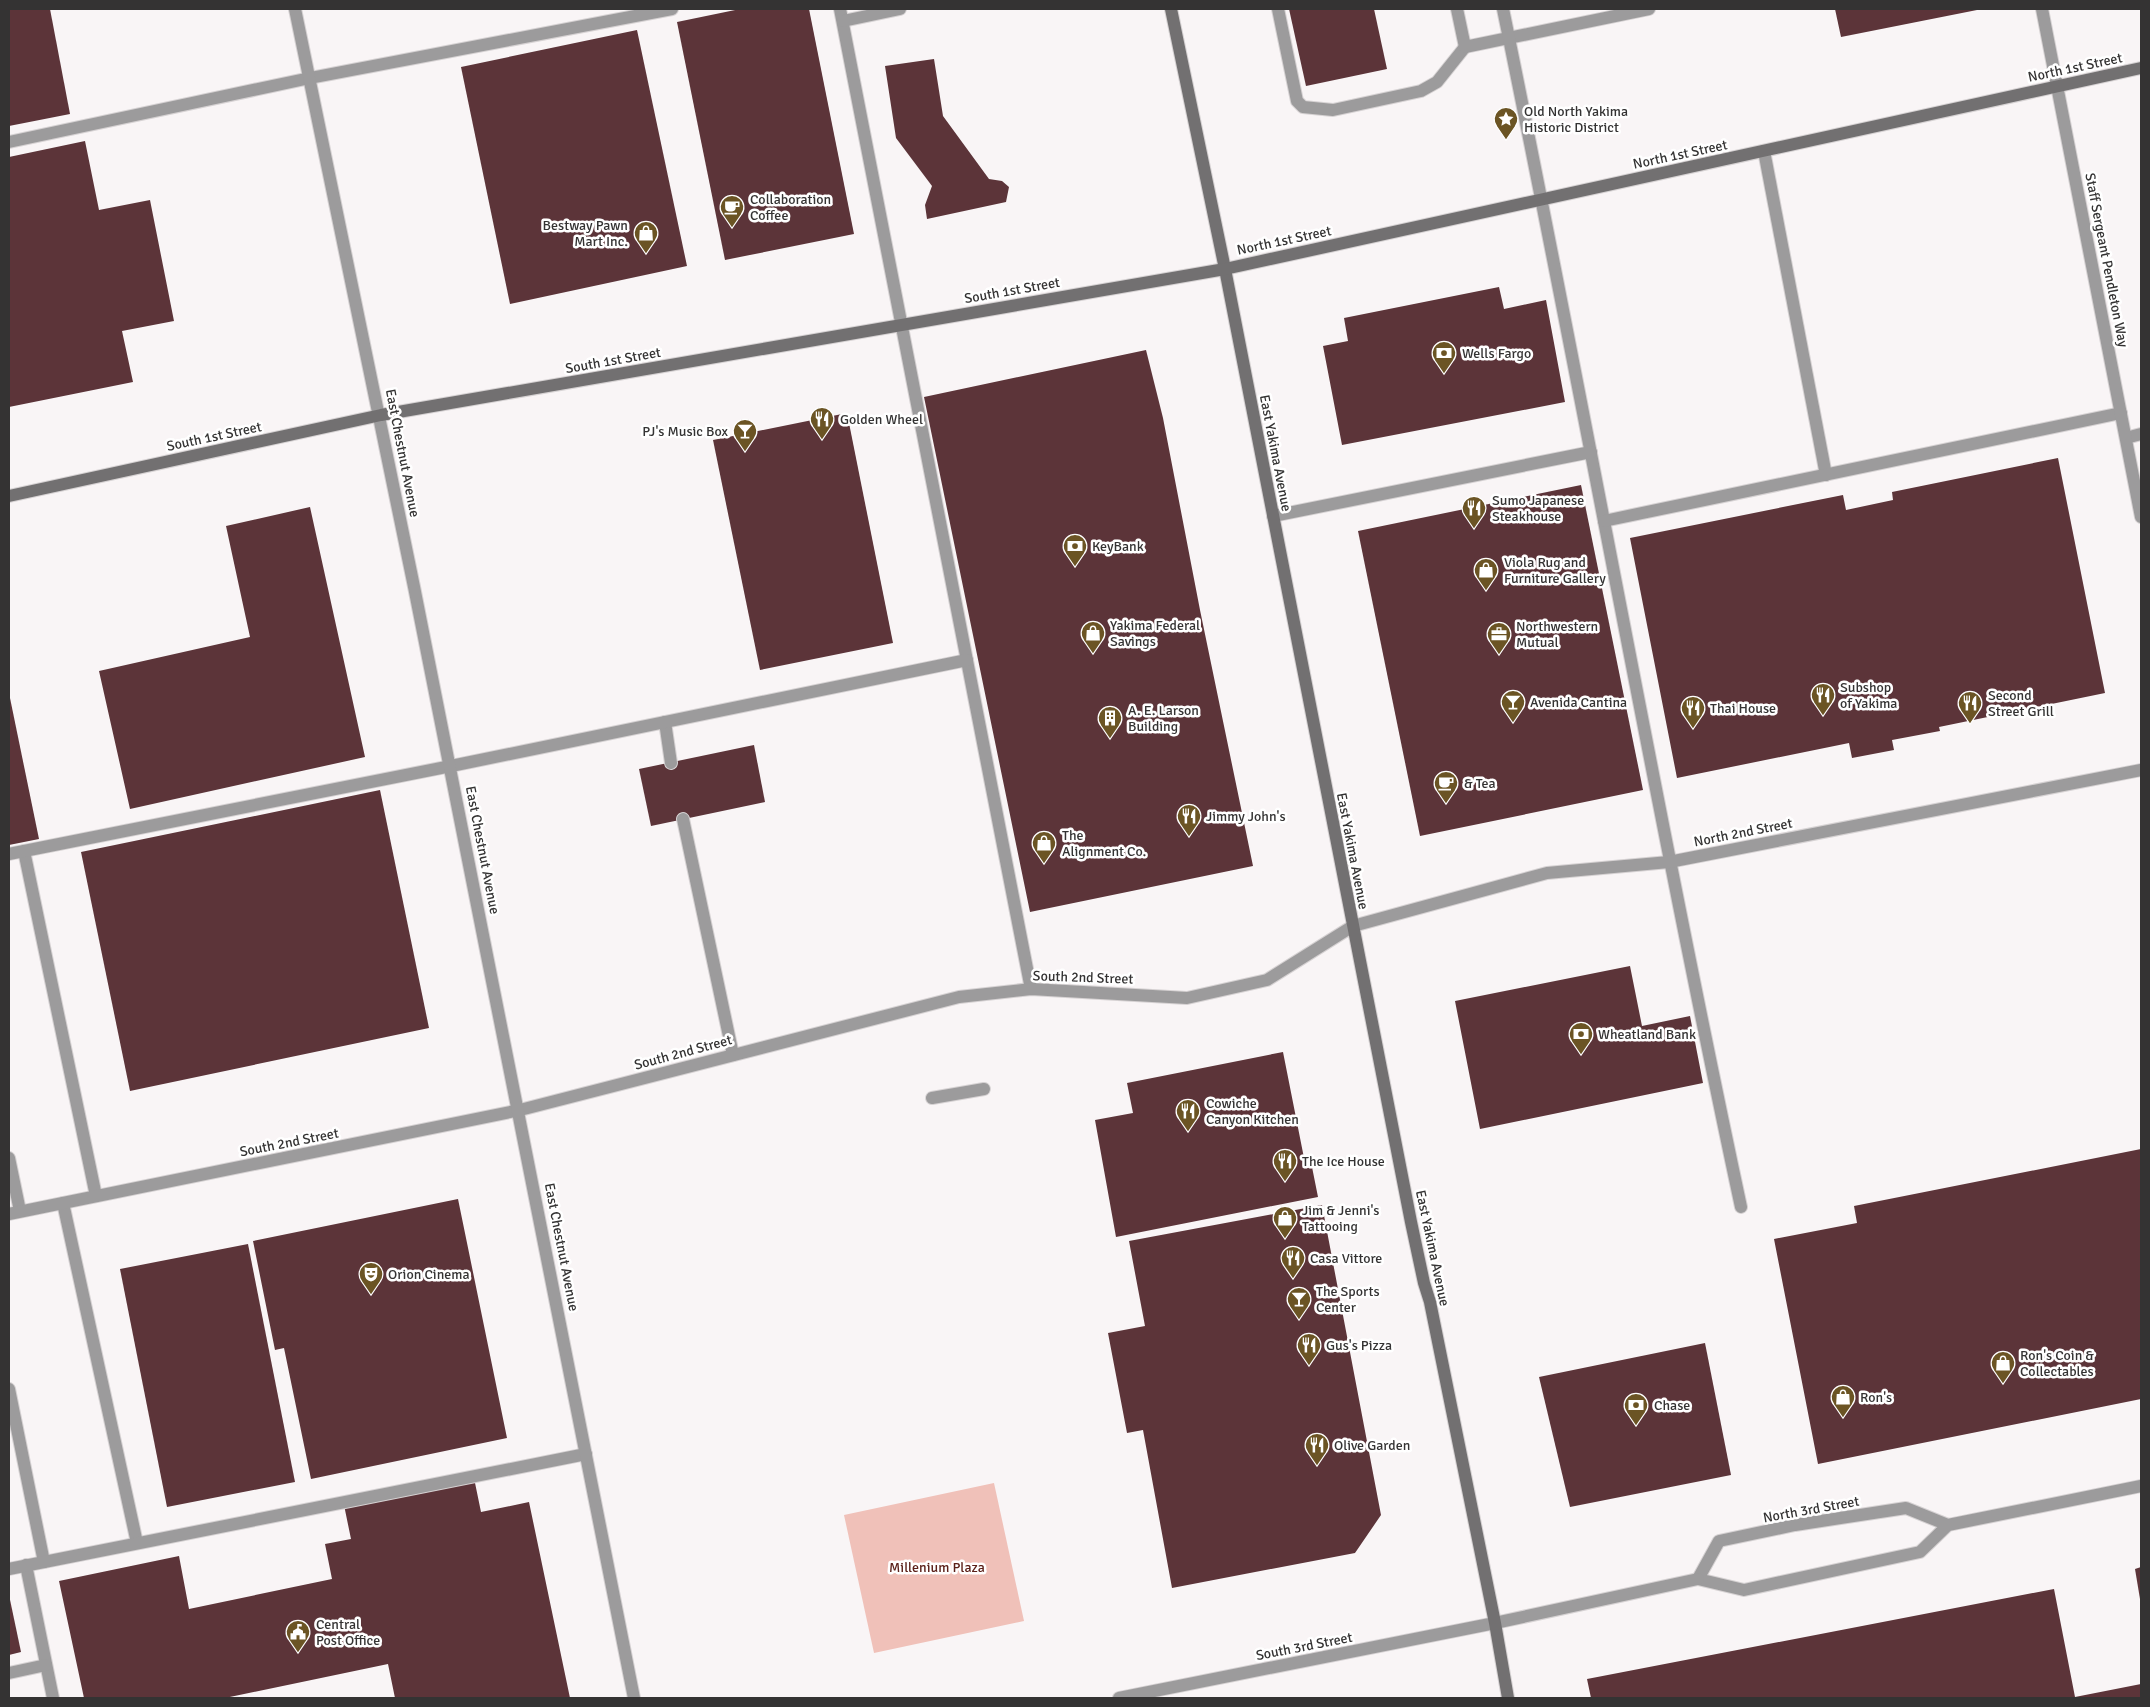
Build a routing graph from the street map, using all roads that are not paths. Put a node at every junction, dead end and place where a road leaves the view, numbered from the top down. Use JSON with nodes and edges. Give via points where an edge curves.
{"nodes":[{"id":1,"x":295,"y":9,"type":"edge"},
{"id":2,"x":672,"y":9,"type":"edge"},
{"id":3,"x":900,"y":9,"type":"edge"},
{"id":4,"x":1171,"y":9,"type":"edge"},
{"id":5,"x":1278,"y":9,"type":"edge"},
{"id":6,"x":1457,"y":9,"type":"edge"},
{"id":7,"x":1503,"y":9,"type":"edge"},
{"id":8,"x":1649,"y":9,"type":"edge"},
{"id":9,"x":2042,"y":9,"type":"edge"},
{"id":10,"x":842,"y":15,"type":"edge"},
{"id":11,"x":1509,"y":38,"type":"junction"},
{"id":12,"x":1465,"y":47,"type":"junction"},
{"id":13,"x":2141,"y":68,"type":"edge"},
{"id":14,"x":310,"y":78,"type":"junction"},
{"id":15,"x":2057,"y":86,"type":"junction"},
{"id":16,"x":9,"y":142,"type":"edge"},
{"id":17,"x":1764,"y":150,"type":"junction"},
{"id":18,"x":1542,"y":199,"type":"junction"},
{"id":19,"x":1225,"y":269,"type":"junction"},
{"id":20,"x":902,"y":325,"type":"junction"},
{"id":21,"x":2121,"y":413,"type":"junction"},
{"id":22,"x":381,"y":416,"type":"junction"},
{"id":23,"x":2141,"y":434,"type":"edge"},
{"id":24,"x":2126,"y":438,"type":"junction"},
{"id":25,"x":1591,"y":452,"type":"junction"},
{"id":26,"x":1826,"y":475,"type":"junction"},
{"id":27,"x":9,"y":496,"type":"edge"},
{"id":28,"x":1273,"y":516,"type":"junction"},
{"id":29,"x":2141,"y":517,"type":"edge"},
{"id":30,"x":1604,"y":521,"type":"junction"},
{"id":31,"x":967,"y":660,"type":"junction"},
{"id":32,"x":665,"y":722,"type":"junction"},
{"id":33,"x":671,"y":762,"type":"dead end"},
{"id":34,"x":451,"y":766,"type":"junction"},
{"id":35,"x":2141,"y":770,"type":"edge"},
{"id":36,"x":683,"y":819,"type":"dead end"},
{"id":37,"x":24,"y":851,"type":"junction"},
{"id":38,"x":9,"y":854,"type":"edge"},
{"id":39,"x":1669,"y":862,"type":"junction"},
{"id":40,"x":1353,"y":926,"type":"junction"},
{"id":41,"x":1030,"y":989,"type":"junction"},
{"id":42,"x":733,"y":1055,"type":"junction"},
{"id":43,"x":984,"y":1089,"type":"dead end"},
{"id":44,"x":932,"y":1098,"type":"dead end"},
{"id":45,"x":520,"y":1110,"type":"junction"},
{"id":46,"x":9,"y":1158,"type":"edge"},
{"id":47,"x":96,"y":1196,"type":"junction"},
{"id":48,"x":63,"y":1203,"type":"junction"},
{"id":49,"x":1741,"y":1207,"type":"dead end"},
{"id":50,"x":14,"y":1212,"type":"edge"},
{"id":51,"x":9,"y":1390,"type":"edge"},
{"id":52,"x":586,"y":1454,"type":"junction"},
{"id":53,"x":2141,"y":1486,"type":"edge"},
{"id":54,"x":1948,"y":1525,"type":"junction"},
{"id":55,"x":137,"y":1543,"type":"junction"},
{"id":56,"x":44,"y":1562,"type":"junction"},
{"id":57,"x":26,"y":1566,"type":"junction"},
{"id":58,"x":9,"y":1569,"type":"edge"},
{"id":59,"x":1698,"y":1579,"type":"junction"},
{"id":60,"x":1495,"y":1623,"type":"junction"},
{"id":61,"x":46,"y":1665,"type":"junction"},
{"id":62,"x":9,"y":1673,"type":"edge"},
{"id":63,"x":53,"y":1698,"type":"edge"},
{"id":64,"x":634,"y":1698,"type":"edge"},
{"id":65,"x":1119,"y":1698,"type":"edge"},
{"id":66,"x":1508,"y":1698,"type":"edge"}],
"edges":[{"from":1,"to":14,"type":"street","name":"East Chestnut Avenue"},
{"from":2,"to":14,"type":"street"},
{"from":3,"to":10,"type":"street"},
{"from":4,"to":19,"type":"main road","name":"East Yakima Avenue"},
{"from":5,"to":12,"type":"street","via":[[1297,101],[1302,107],[1333,110],[1421,91],[1437,82]]},
{"from":6,"to":12,"type":"street"},
{"from":7,"to":11,"type":"street"},
{"from":8,"to":11,"type":"street"},
{"from":9,"to":15,"type":"street","name":"Staff Sergeant Pendleton Way"},
{"from":10,"to":20,"type":"street"},
{"from":11,"to":12,"type":"street"},
{"from":11,"to":18,"type":"street"},
{"from":13,"to":15,"type":"main road","name":"North 1st Street"},
{"from":14,"to":16,"type":"street"},
{"from":14,"to":22,"type":"street","name":"East Chestnut Avenue"},
{"from":15,"to":17,"type":"main road","name":"North 1st Street"},
{"from":15,"to":21,"type":"street","name":"Staff Sergeant Pendleton Way"},
{"from":17,"to":18,"type":"main road","name":"North 1st Street"},
{"from":17,"to":26,"type":"street"},
{"from":18,"to":19,"type":"main road","name":"North 1st Street"},
{"from":18,"to":25,"type":"street"},
{"from":19,"to":20,"type":"main road","name":"South 1st Street"},
{"from":19,"to":28,"type":"main road","name":"East Yakima Avenue"},
{"from":20,"to":22,"type":"main road","name":"South 1st Street"},
{"from":20,"to":31,"type":"street"},
{"from":21,"to":24,"type":"street","name":"Staff Sergeant Pendleton Way"},
{"from":21,"to":26,"type":"street"},
{"from":22,"to":27,"type":"main road","name":"South 1st Street"},
{"from":22,"to":34,"type":"street","name":"East Chestnut Avenue"},
{"from":23,"to":24,"type":"street"},
{"from":24,"to":29,"type":"street","name":"Staff Sergeant Pendleton Way"},
{"from":25,"to":28,"type":"street"},
{"from":25,"to":30,"type":"street"},
{"from":26,"to":30,"type":"street"},
{"from":28,"to":40,"type":"main road","name":"East Yakima Avenue"},
{"from":30,"to":39,"type":"street"},
{"from":31,"to":32,"type":"street"},
{"from":31,"to":41,"type":"street"},
{"from":32,"to":33,"type":"street"},
{"from":32,"to":34,"type":"street"},
{"from":34,"to":37,"type":"street"},
{"from":34,"to":45,"type":"street","name":"East Chestnut Avenue"},
{"from":35,"to":39,"type":"street","name":"North 2nd Street"},
{"from":36,"to":42,"type":"street"},
{"from":37,"to":38,"type":"street"},
{"from":37,"to":47,"type":"street"},
{"from":39,"to":40,"type":"street","name":"North 2nd Street","via":[[1547,873]]},
{"from":39,"to":49,"type":"street"},
{"from":40,"to":41,"type":"street","name":"South 2nd Street","via":[[1267,980],[1187,998]]},
{"from":40,"to":60,"type":"main road","name":"East Yakima Avenue"},
{"from":41,"to":42,"type":"street","name":"South 2nd Street","via":[[950,999]]},
{"from":42,"to":45,"type":"street","name":"South 2nd Street"},
{"from":43,"to":44,"type":"street"},
{"from":45,"to":47,"type":"street","name":"South 2nd Street"},
{"from":45,"to":52,"type":"street","name":"East Chestnut Avenue"},
{"from":46,"to":50,"type":"street"},
{"from":47,"to":48,"type":"street","name":"South 2nd Street"},
{"from":48,"to":50,"type":"street","name":"South 2nd Street"},
{"from":48,"to":55,"type":"street"},
{"from":51,"to":56,"type":"street"},
{"from":52,"to":55,"type":"street"},
{"from":52,"to":64,"type":"street","name":"East Chestnut Avenue"},
{"from":53,"to":54,"type":"street"},
{"from":54,"to":59,"type":"street","via":[[1920,1552],[1744,1590]]},
{"from":54,"to":59,"type":"street","name":"North 3rd Street","via":[[1906,1508],[1738,1537],[1719,1542]]},
{"from":55,"to":56,"type":"street"},
{"from":56,"to":57,"type":"street"},
{"from":57,"to":58,"type":"street"},
{"from":57,"to":61,"type":"street"},
{"from":59,"to":60,"type":"street"},
{"from":60,"to":65,"type":"street","name":"South 3rd Street"},
{"from":60,"to":66,"type":"main road","name":"East Yakima Avenue"},
{"from":61,"to":62,"type":"street"},
{"from":61,"to":63,"type":"street"}]}
